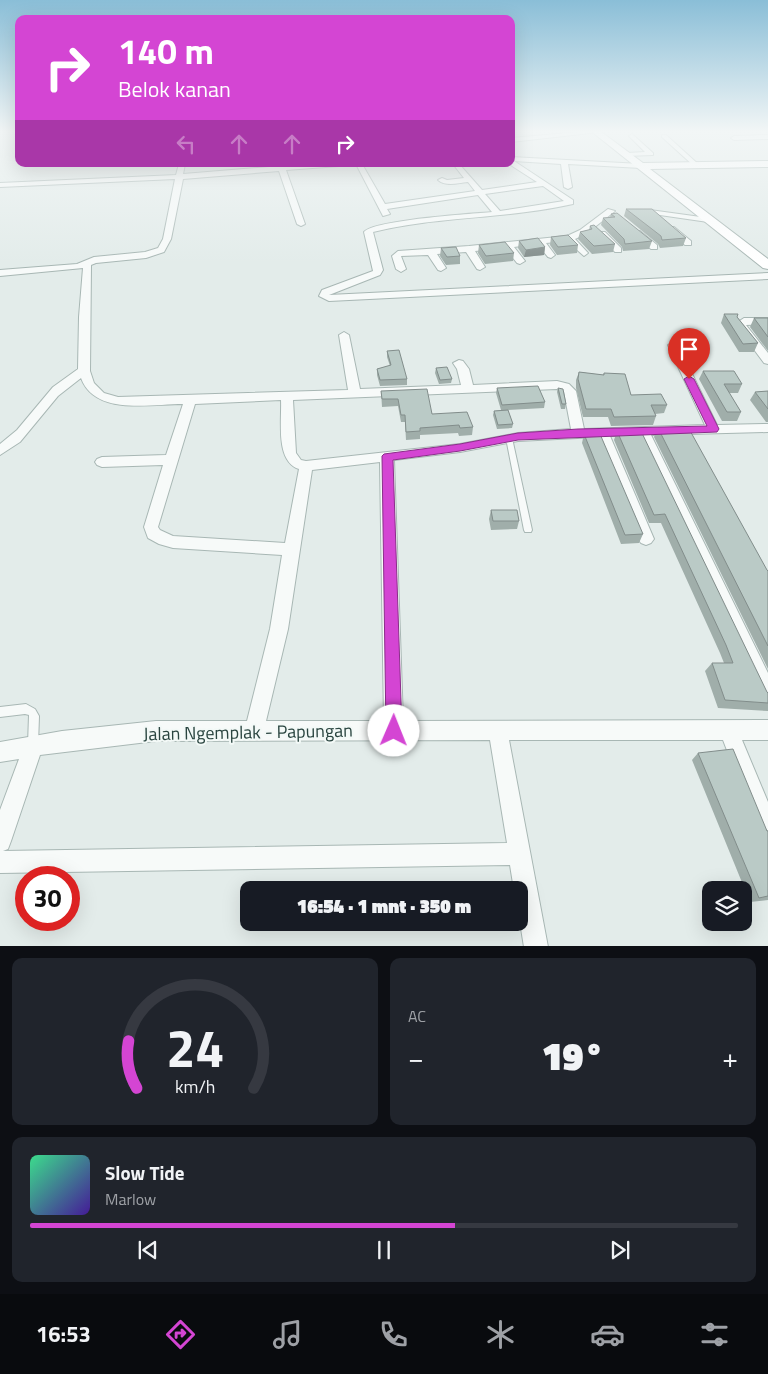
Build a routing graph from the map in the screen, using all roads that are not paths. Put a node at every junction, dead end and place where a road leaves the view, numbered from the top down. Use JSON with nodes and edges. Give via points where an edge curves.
{"nodes":[{"id":1,"x":199,"y":175,"type":"edge"},
{"id":2,"x":284,"y":175,"type":"edge"},
{"id":3,"x":366,"y":175,"type":"edge"},
{"id":4,"x":466,"y":175,"type":"edge"},
{"id":5,"x":529,"y":175,"type":"edge"},
{"id":6,"x":566,"y":175,"type":"edge"},
{"id":7,"x":659,"y":175,"type":"edge"},
{"id":8,"x":178,"y":177,"type":"junction"},
{"id":9,"x":442,"y":180,"type":"dead end"},
{"id":10,"x":470,"y":180,"type":"junction"},
{"id":11,"x":541,"y":184,"type":"junction"},
{"id":12,"x":0,"y":185,"type":"edge"},
{"id":13,"x":568,"y":187,"type":"dead end"},
{"id":14,"x":480,"y":193,"type":"junction"},
{"id":15,"x":382,"y":207,"type":"junction"},
{"id":16,"x":617,"y":213,"type":"edge"},
{"id":17,"x":498,"y":214,"type":"junction"},
{"id":18,"x":708,"y":220,"type":"junction"},
{"id":19,"x":301,"y":224,"type":"dead end"},
{"id":20,"x":391,"y":225,"type":"junction"},
{"id":21,"x":593,"y":225,"type":"junction"},
{"id":22,"x":632,"y":229,"type":"edge"},
{"id":23,"x":569,"y":238,"type":"junction"},
{"id":24,"x":539,"y":241,"type":"junction"},
{"id":25,"x":688,"y":243,"type":"dead end"},
{"id":26,"x":507,"y":244,"type":"junction"},
{"id":27,"x":654,"y":248,"type":"edge"},
{"id":28,"x":469,"y":249,"type":"junction"},
{"id":29,"x":618,"y":250,"type":"dead end"},
{"id":30,"x":431,"y":252,"type":"junction"},
{"id":31,"x":584,"y":253,"type":"dead end"},
{"id":32,"x":551,"y":255,"type":"dead end"},
{"id":33,"x":520,"y":261,"type":"dead end"},
{"id":34,"x":89,"y":264,"type":"junction"},
{"id":35,"x":768,"y":265,"type":"edge"},
{"id":36,"x":480,"y":267,"type":"dead end"},
{"id":37,"x":441,"y":268,"type":"dead end"},
{"id":38,"x":402,"y":269,"type":"dead end"},
{"id":39,"x":0,"y":274,"type":"edge"},
{"id":40,"x":768,"y":276,"type":"edge"},
{"id":41,"x":768,"y":321,"type":"edge"},
{"id":42,"x":344,"y":335,"type":"dead end"},
{"id":43,"x":673,"y":345,"type":"dead end"},
{"id":44,"x":768,"y":361,"type":"edge"},
{"id":45,"x":459,"y":363,"type":"dead end"},
{"id":46,"x":84,"y":371,"type":"junction"},
{"id":47,"x":468,"y":388,"type":"junction"},
{"id":48,"x":355,"y":393,"type":"junction"},
{"id":49,"x":288,"y":396,"type":"junction"},
{"id":50,"x":190,"y":400,"type":"junction"},
{"id":51,"x":763,"y":428,"type":"edge"},
{"id":52,"x":714,"y":429,"type":"junction"},
{"id":53,"x":689,"y":430,"type":"junction"},
{"id":54,"x":642,"y":431,"type":"junction"},
{"id":55,"x":602,"y":432,"type":"junction"},
{"id":56,"x":578,"y":433,"type":"junction"},
{"id":57,"x":509,"y":438,"type":"junction"},
{"id":58,"x":768,"y":442,"type":"edge"},
{"id":59,"x":698,"y":447,"type":"edge"},
{"id":60,"x":0,"y":450,"type":"edge"},
{"id":61,"x":388,"y":456,"type":"junction"},
{"id":62,"x":171,"y":460,"type":"junction"},
{"id":63,"x":102,"y":462,"type":"dead end"},
{"id":64,"x":306,"y":466,"type":"junction"},
{"id":65,"x":528,"y":530,"type":"dead end"},
{"id":66,"x":646,"y":539,"type":"dead end"},
{"id":67,"x":291,"y":549,"type":"junction"},
{"id":68,"x":768,"y":693,"type":"edge"},
{"id":69,"x":0,"y":712,"type":"edge"},
{"id":70,"x":254,"y":730,"type":"junction"},
{"id":71,"x":768,"y":730,"type":"edge"},
{"id":72,"x":394,"y":731,"type":"junction"},
{"id":73,"x":729,"y":731,"type":"junction"},
{"id":74,"x":498,"y":732,"type":"junction"},
{"id":75,"x":33,"y":746,"type":"junction"},
{"id":76,"x":0,"y":752,"type":"edge"},
{"id":77,"x":768,"y":828,"type":"edge"},
{"id":78,"x":0,"y":841,"type":"edge"},
{"id":79,"x":520,"y":854,"type":"junction"},
{"id":80,"x":0,"y":862,"type":"edge"},
{"id":81,"x":536,"y":946,"type":"edge"}],
"edges":[{"from":1,"to":8,"type":"street"},
{"from":2,"to":19,"type":"street"},
{"from":3,"to":15,"type":"street"},
{"from":4,"to":10,"type":"street"},
{"from":5,"to":11,"type":"street"},
{"from":6,"to":13,"type":"street"},
{"from":7,"to":18,"type":"main road"},
{"from":8,"to":12,"type":"street"},
{"from":8,"to":34,"type":"street","via":[[164,248],[155,253]]},
{"from":9,"to":10,"type":"street"},
{"from":10,"to":14,"type":"street"},
{"from":11,"to":14,"type":"street"},
{"from":11,"to":17,"type":"street","via":[[570,202]]},
{"from":14,"to":15,"type":"street"},
{"from":14,"to":17,"type":"street"},
{"from":15,"to":20,"type":"street"},
{"from":16,"to":21,"type":"street"},
{"from":17,"to":20,"type":"street"},
{"from":18,"to":25,"type":"street","via":[[658,211],[649,213]]},
{"from":18,"to":35,"type":"main road"},
{"from":20,"to":40,"type":"street","via":[[368,232],[377,272],[325,292],[324,296],[432,294]]},
{"from":21,"to":23,"type":"street"},
{"from":21,"to":29,"type":"street"},
{"from":22,"to":27,"type":"street"},
{"from":23,"to":24,"type":"street"},
{"from":23,"to":31,"type":"street"},
{"from":24,"to":26,"type":"street"},
{"from":24,"to":32,"type":"street"},
{"from":26,"to":28,"type":"street"},
{"from":26,"to":33,"type":"street"},
{"from":28,"to":30,"type":"street"},
{"from":28,"to":36,"type":"street"},
{"from":30,"to":37,"type":"street"},
{"from":30,"to":38,"type":"street","via":[[398,254]]},
{"from":34,"to":39,"type":"street"},
{"from":34,"to":46,"type":"street","via":[[84,317]]},
{"from":41,"to":44,"type":"street","via":[[744,321],[740,324]]},
{"from":42,"to":48,"type":"street"},
{"from":43,"to":52,"type":"street"},
{"from":45,"to":47,"type":"street"},
{"from":46,"to":50,"type":"street","via":[[89,384],[100,396],[118,401]]},
{"from":46,"to":60,"type":"street","via":[[70,378],[50,396],[19,436]]},
{"from":47,"to":48,"type":"street"},
{"from":47,"to":56,"type":"street","via":[[565,387],[570,391]]},
{"from":48,"to":49,"type":"street"},
{"from":49,"to":50,"type":"street"},
{"from":49,"to":64,"type":"street","via":[[289,454],[296,463]]},
{"from":50,"to":62,"type":"street"},
{"from":51,"to":52,"type":"street"},
{"from":51,"to":58,"type":"street"},
{"from":52,"to":53,"type":"street"},
{"from":53,"to":54,"type":"street"},
{"from":53,"to":59,"type":"street"},
{"from":54,"to":55,"type":"street"},
{"from":54,"to":68,"type":"street"},
{"from":55,"to":56,"type":"street"},
{"from":55,"to":66,"type":"street"},
{"from":56,"to":57,"type":"street"},
{"from":57,"to":61,"type":"street","via":[[460,448]]},
{"from":57,"to":65,"type":"lane"},
{"from":61,"to":64,"type":"street"},
{"from":61,"to":72,"type":"street"},
{"from":62,"to":63,"type":"street"},
{"from":62,"to":67,"type":"street","via":[[151,527],[152,534],[172,542]]},
{"from":64,"to":67,"type":"street"},
{"from":67,"to":70,"type":"street","via":[[278,629]]},
{"from":69,"to":75,"type":"lane","via":[[26,709],[32,712]]},
{"from":70,"to":72,"type":"street","name":"Jalan Ngemplak - Papungan"},
{"from":70,"to":75,"type":"street","name":"Jalan Ngemplak - Papungan","via":[[156,732]]},
{"from":71,"to":73,"type":"street","name":"Jalan Ngemplak - Papungan"},
{"from":72,"to":74,"type":"street","name":"Jalan Ngemplak - Papungan"},
{"from":73,"to":74,"type":"street","name":"Jalan Ngemplak - Papungan"},
{"from":73,"to":77,"type":"street"},
{"from":74,"to":79,"type":"street"},
{"from":75,"to":76,"type":"street","name":"Jalan Ngemplak - Papungan"},
{"from":75,"to":78,"type":"street"},
{"from":79,"to":80,"type":"street"},
{"from":79,"to":81,"type":"street"}]}
